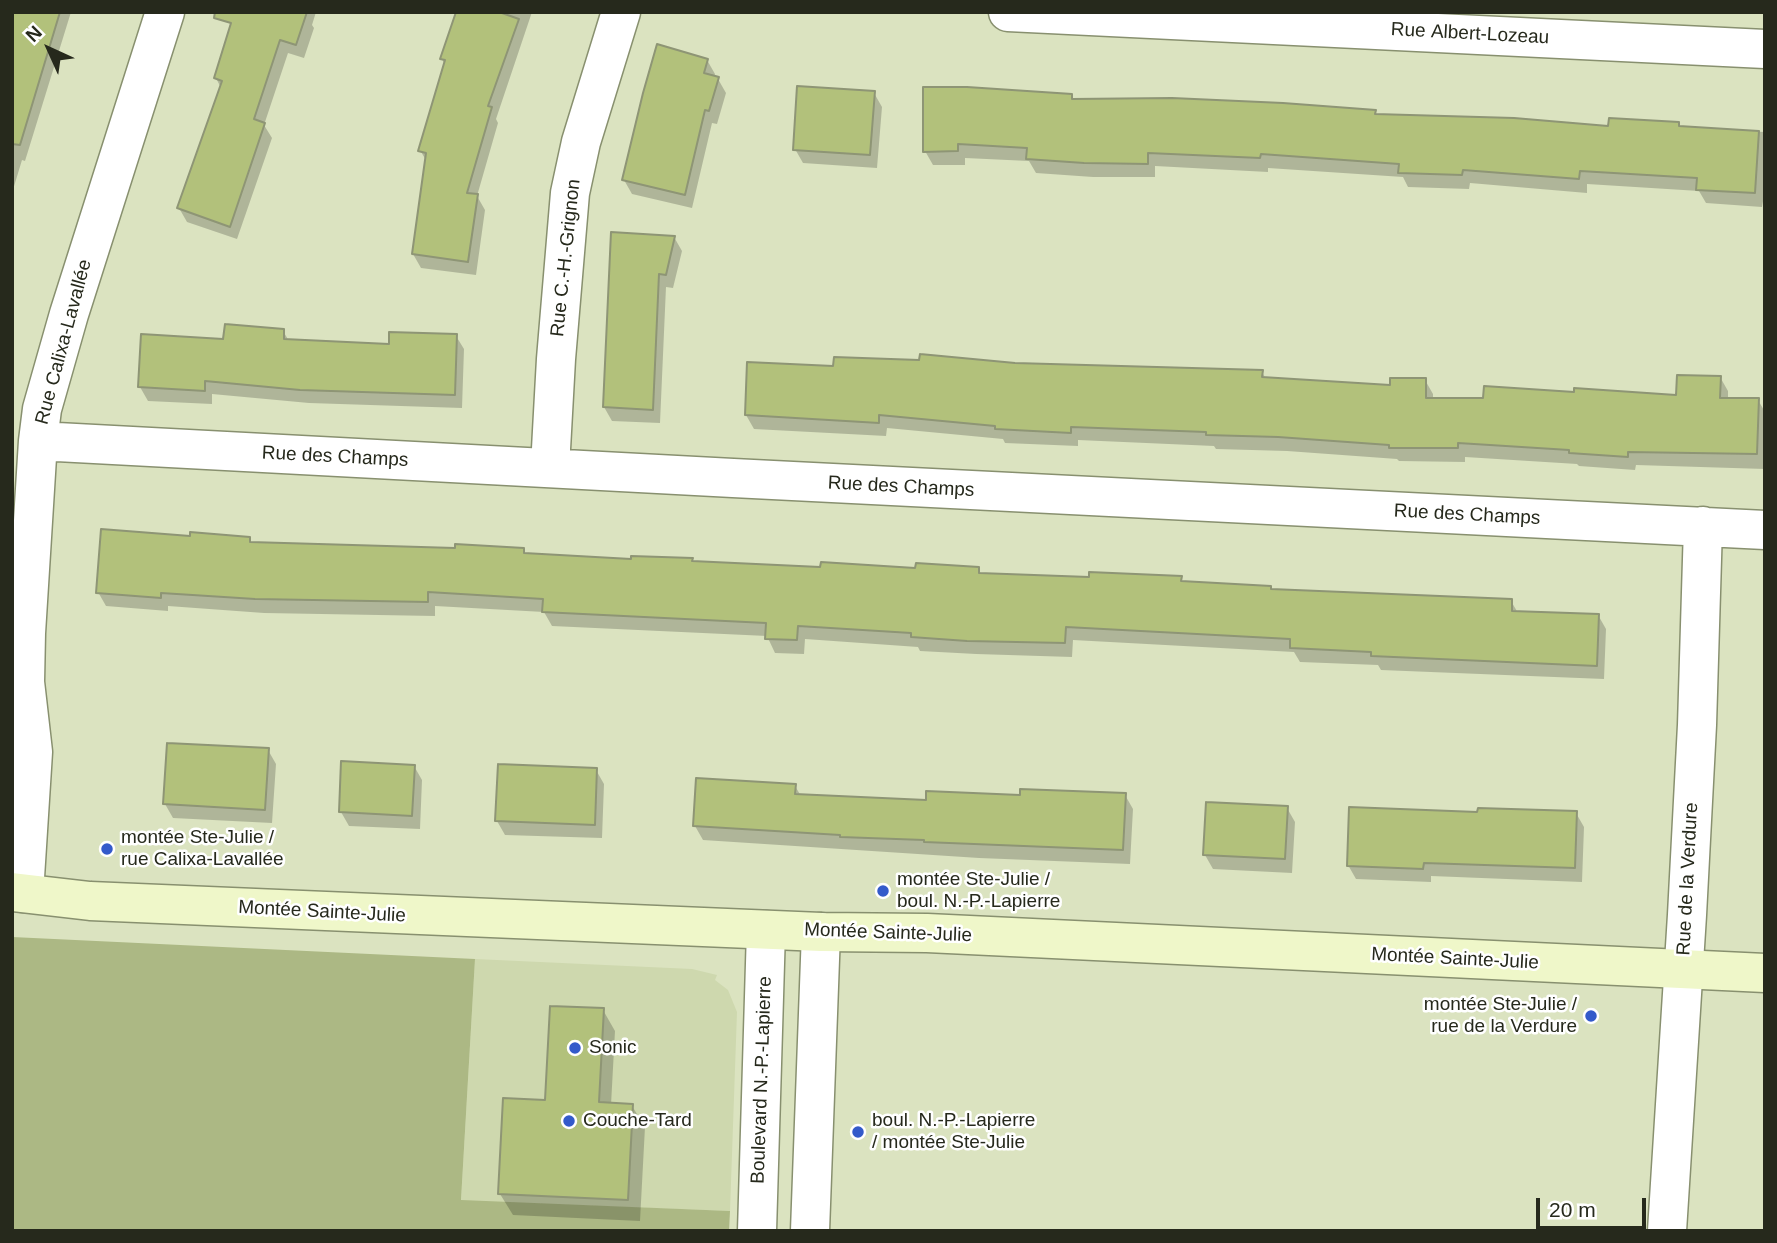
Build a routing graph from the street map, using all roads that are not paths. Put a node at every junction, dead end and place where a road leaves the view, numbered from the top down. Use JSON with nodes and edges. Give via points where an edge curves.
{"nodes":[{"id":1,"x":165,"y":12,"type":"edge"},
{"id":2,"x":621,"y":12,"type":"edge"},
{"id":3,"x":1008,"y":12,"type":"edge"},
{"id":4,"x":1620,"y":27,"type":"edge"},
{"id":5,"x":1765,"y":49,"type":"edge"},
{"id":6,"x":38,"y":441,"type":"junction"},
{"id":7,"x":550,"y":467,"type":"junction"},
{"id":8,"x":1703,"y":526,"type":"junction"},
{"id":9,"x":1765,"y":530,"type":"edge"},
{"id":10,"x":18,"y":892,"type":"edge"},
{"id":11,"x":766,"y":930,"type":"junction"},
{"id":12,"x":821,"y":932,"type":"junction"},
{"id":13,"x":1683,"y":969,"type":"junction"},
{"id":14,"x":1765,"y":973,"type":"edge"},
{"id":15,"x":757,"y":1231,"type":"edge"},
{"id":16,"x":810,"y":1231,"type":"edge"},
{"id":17,"x":1667,"y":1231,"type":"edge"}],
"edges":[{"from":1,"to":6,"type":"street","name":"Rue Calixa-Lavallée","via":[[69,314],[42,409]]},
{"from":2,"to":7,"type":"street","name":"Rue C.-H.-Grignon","via":[[570,193]]},
{"from":3,"to":4,"type":"street","name":"Rue Albert-Lozeau"},
{"from":4,"to":5,"type":"street","name":"Rue Albert-Lozeau"},
{"from":6,"to":7,"type":"street","name":"Rue des Champs"},
{"from":6,"to":10,"type":"street","name":"Rue Calixa-Lavallée","via":[[25,646],[33,752]]},
{"from":7,"to":8,"type":"street","name":"Rue des Champs"},
{"from":8,"to":9,"type":"street","name":"Rue des Champs"},
{"from":8,"to":13,"type":"street","name":"Rue de la Verdure"},
{"from":10,"to":11,"type":"main road","name":"Montée Sainte-Julie","via":[[90,901]]},
{"from":11,"to":12,"type":"main road","name":"Montée Sainte-Julie"},
{"from":11,"to":15,"type":"street","name":"Boulevard N.-P.-Lapierre"},
{"from":12,"to":13,"type":"main road","name":"Montée Sainte-Julie"},
{"from":12,"to":16,"type":"street"},
{"from":13,"to":14,"type":"main road","name":"Montée Sainte-Julie"},
{"from":13,"to":17,"type":"street","name":"Rue de la Verdure"}]}
